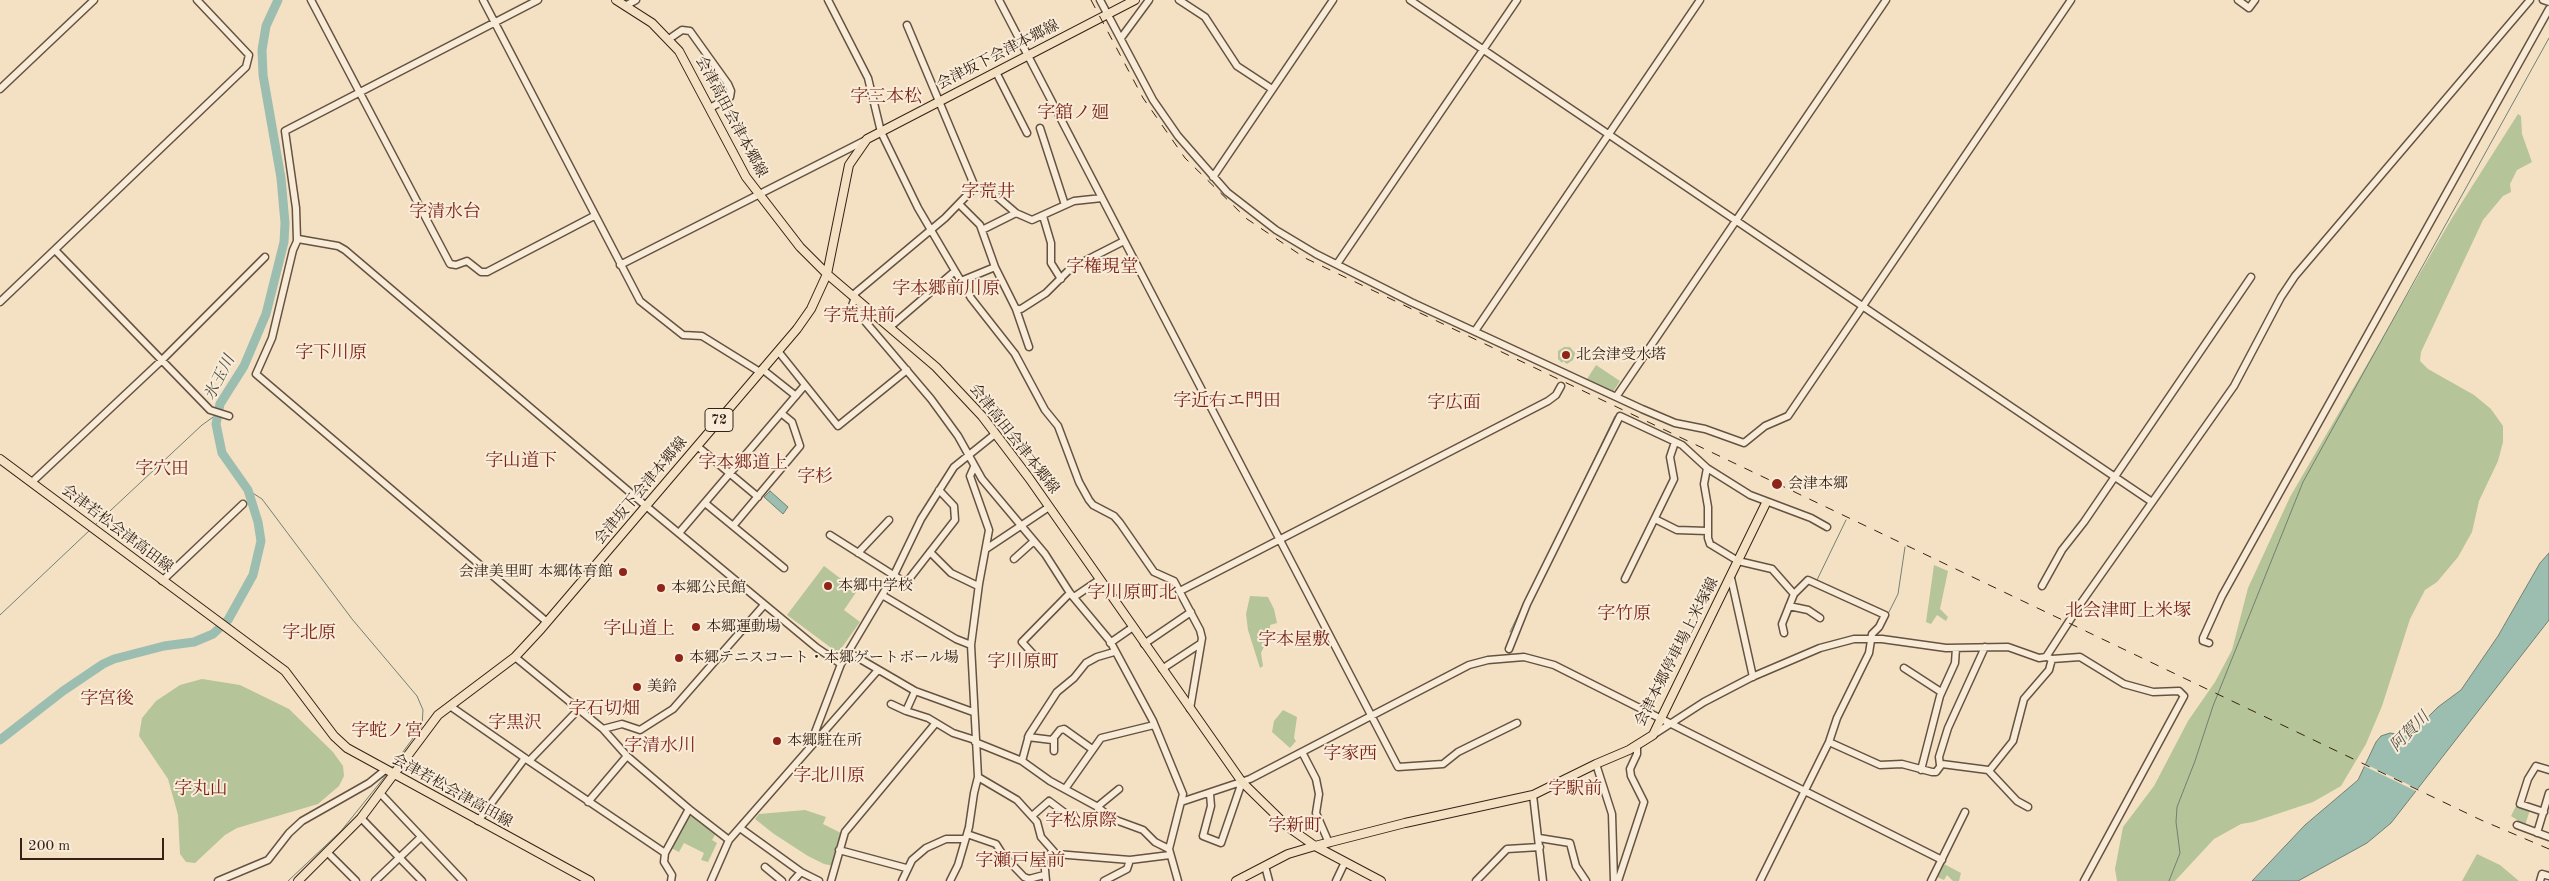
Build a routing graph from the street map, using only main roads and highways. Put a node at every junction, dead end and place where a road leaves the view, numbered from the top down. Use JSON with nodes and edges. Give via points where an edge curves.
{"nodes":[{"id":1,"x":616,"y":0,"type":"edge"},
{"id":2,"x":1135,"y":0,"type":"edge"},
{"id":3,"x":827,"y":274,"type":"junction"},
{"id":4,"x":0,"y":459,"type":"edge"},
{"id":5,"x":1766,"y":502,"type":"road end"},
{"id":6,"x":394,"y":775,"type":"junction"},
{"id":7,"x":1315,"y":846,"type":"junction"},
{"id":8,"x":298,"y":881,"type":"edge"},
{"id":9,"x":590,"y":881,"type":"edge"},
{"id":10,"x":1236,"y":881,"type":"edge"},
{"id":11,"x":1382,"y":881,"type":"edge"}],
"edges":[{"from":1,"to":3,"type":"main road","name":"会津高田会津本郷線","via":[[645,18],[669,39],[689,68],[759,195],[800,247]]},
{"from":2,"to":3,"type":"main road","name":"会津坂下会津本郷線","number":"72","via":[[867,139],[852,159],[844,179]]},
{"from":3,"to":6,"type":"main road","name":"会津坂下会津本郷線","number":"72","via":[[811,309],[778,352],[547,622],[515,657],[429,726]]},
{"from":3,"to":7,"type":"main road","name":"会津高田会津本郷線","via":[[955,386],[1049,507],[1242,782],[1288,827]]},
{"from":4,"to":6,"type":"main road","name":"会津若松会津高田線","via":[[286,671],[334,736],[347,748]]},
{"from":5,"to":7,"type":"main road","name":"会津本郷停車場上米塚線","via":[[1653,735],[1533,796]]},
{"from":6,"to":8,"type":"main road","name":"会津坂下会津本郷線","number":"72","via":[[361,818]]},
{"from":6,"to":9,"type":"main road","name":"会津若松会津高田線"},
{"from":7,"to":10,"type":"main road","via":[[1288,854]]},
{"from":7,"to":11,"type":"main road"}]}
